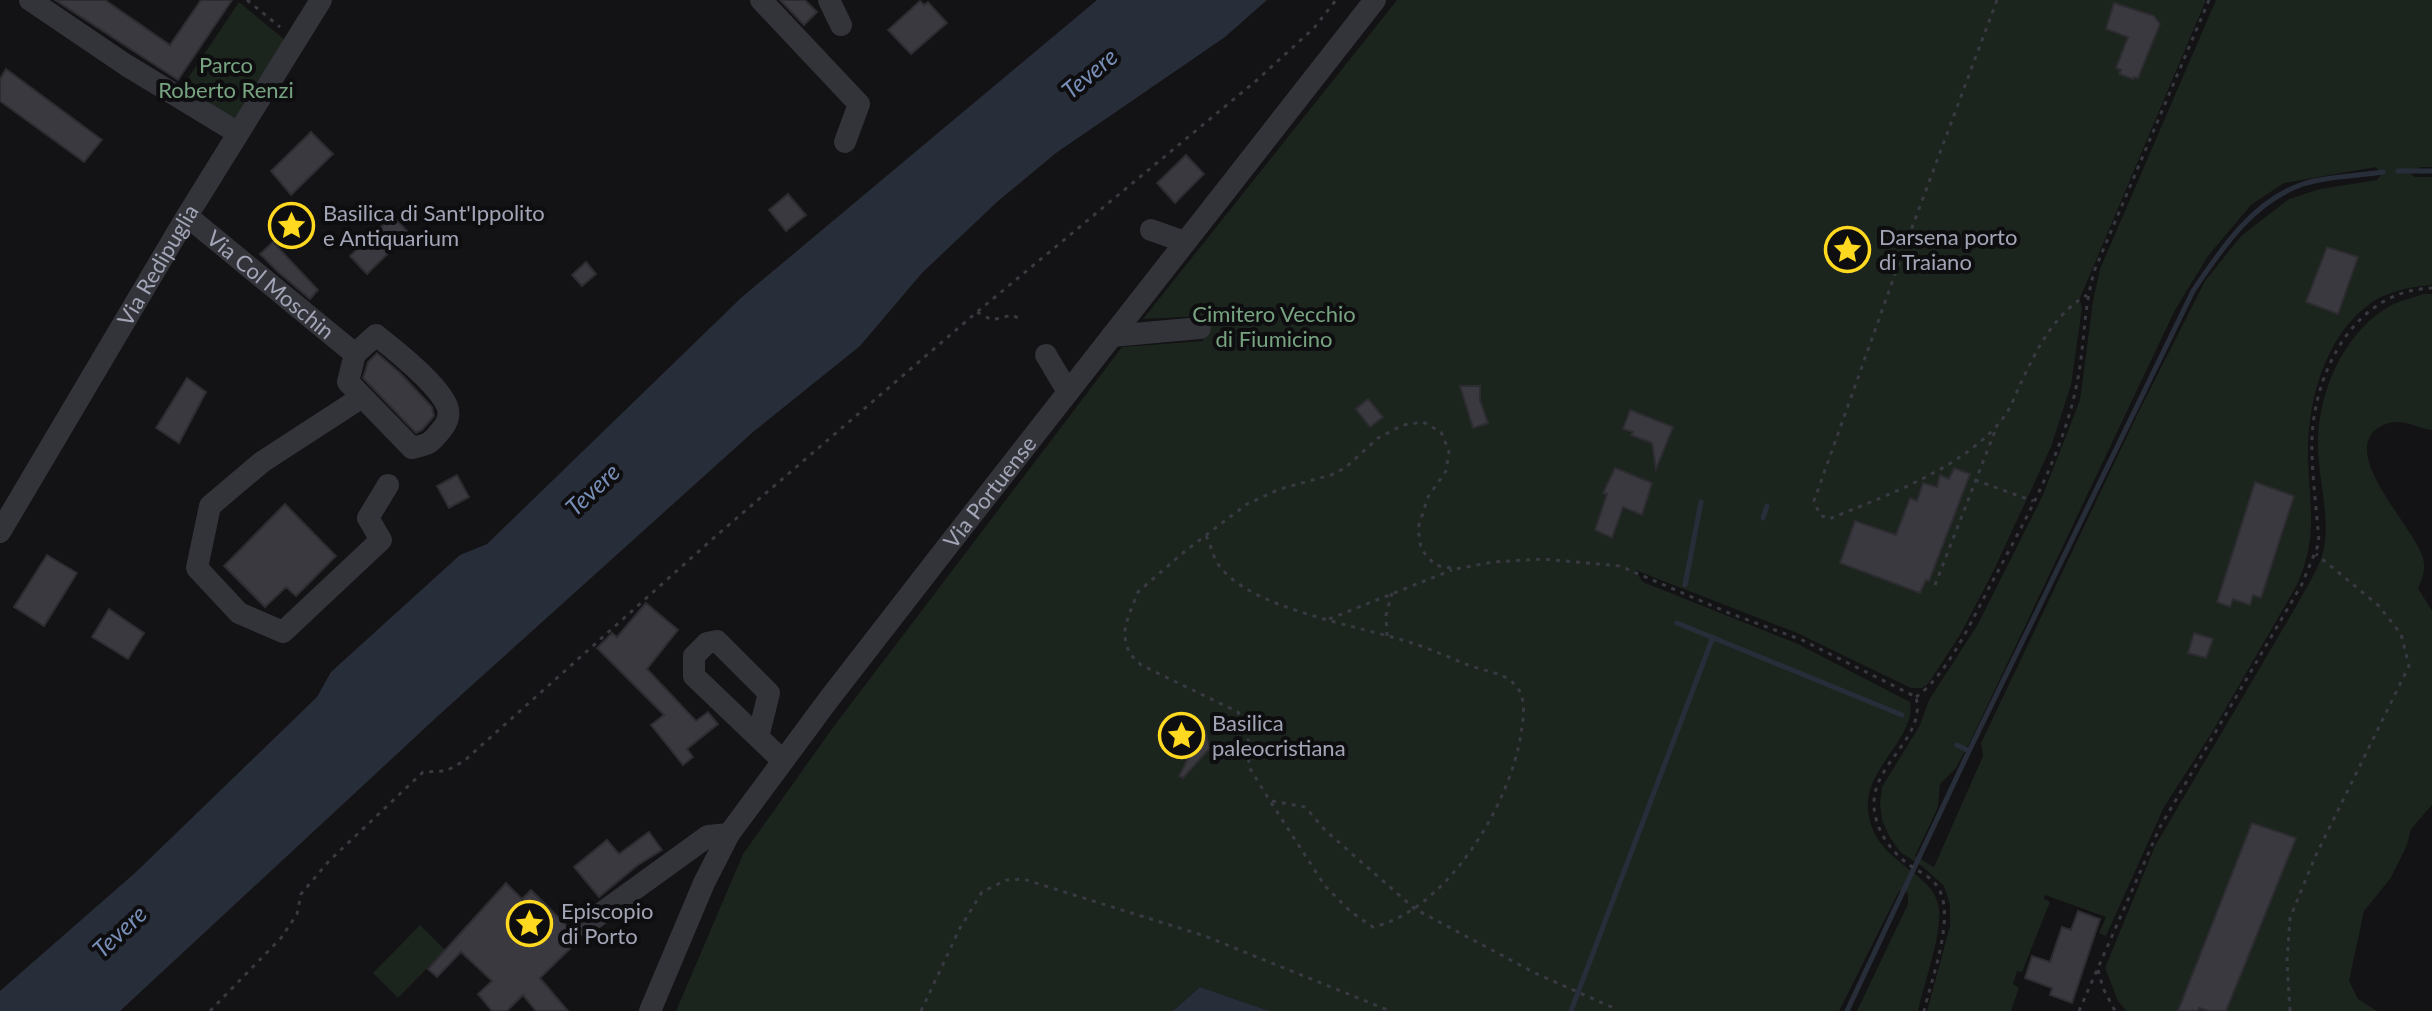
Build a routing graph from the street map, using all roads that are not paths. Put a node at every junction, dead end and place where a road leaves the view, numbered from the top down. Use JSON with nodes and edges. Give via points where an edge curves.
{"nodes":[{"id":1,"x":30,"y":0,"type":"edge"},
{"id":2,"x":321,"y":0,"type":"edge"},
{"id":3,"x":761,"y":0,"type":"edge"},
{"id":4,"x":829,"y":0,"type":"edge"},
{"id":5,"x":1375,"y":0,"type":"edge"},
{"id":6,"x":841,"y":25,"type":"dead end"},
{"id":7,"x":238,"y":133,"type":"junction"},
{"id":8,"x":845,"y":142,"type":"dead end"},
{"id":9,"x":187,"y":216,"type":"junction"},
{"id":10,"x":1151,"y":230,"type":"dead end"},
{"id":11,"x":1185,"y":242,"type":"junction"},
{"id":12,"x":1200,"y":328,"type":"dead end"},
{"id":13,"x":1112,"y":336,"type":"junction"},
{"id":14,"x":355,"y":354,"type":"junction"},
{"id":15,"x":1046,"y":355,"type":"dead end"},
{"id":16,"x":1068,"y":392,"type":"junction"},
{"id":17,"x":362,"y":397,"type":"junction"},
{"id":18,"x":388,"y":485,"type":"dead end"},
{"id":19,"x":0,"y":532,"type":"edge"},
{"id":20,"x":758,"y":737,"type":"dead end"},
{"id":21,"x":783,"y":761,"type":"junction"},
{"id":22,"x":729,"y":834,"type":"junction"},
{"id":23,"x":585,"y":925,"type":"dead end"},
{"id":24,"x":650,"y":1011,"type":"edge"}],
"edges":[{"from":1,"to":7,"type":"street"},
{"from":2,"to":7,"type":"street","name":"Via Redipuglia"},
{"from":3,"to":8,"type":"street","via":[[859,104]]},
{"from":4,"to":6,"type":"street"},
{"from":5,"to":11,"type":"street","name":"Via Portuense"},
{"from":7,"to":9,"type":"street","name":"Via Redipuglia"},
{"from":9,"to":14,"type":"street","name":"Via Col Moschin"},
{"from":9,"to":19,"type":"street","name":"Via Redipuglia"},
{"from":10,"to":11,"type":"street"},
{"from":11,"to":13,"type":"street","name":"Via Portuense"},
{"from":12,"to":13,"type":"street"},
{"from":13,"to":16,"type":"street","name":"Via Portuense"},
{"from":14,"to":17,"type":"street","name":"Via Col Moschin","via":[[348,382]]},
{"from":14,"to":17,"type":"street","name":"Via Col Moschin","via":[[376,335],[438,393],[448,408],[447,423],[430,444],[412,448]]},
{"from":15,"to":16,"type":"street"},
{"from":16,"to":21,"type":"street","name":"Via Portuense"},
{"from":17,"to":18,"type":"street","via":[[262,462],[210,506],[197,568],[239,613],[283,632],[381,540],[368,518]]},
{"from":20,"to":21,"type":"street"},
{"from":21,"to":22,"type":"street","name":"Via Portuense"},
{"from":22,"to":23,"type":"street","via":[[708,836]]},
{"from":22,"to":24,"type":"street","name":"Via Portuense"}]}
